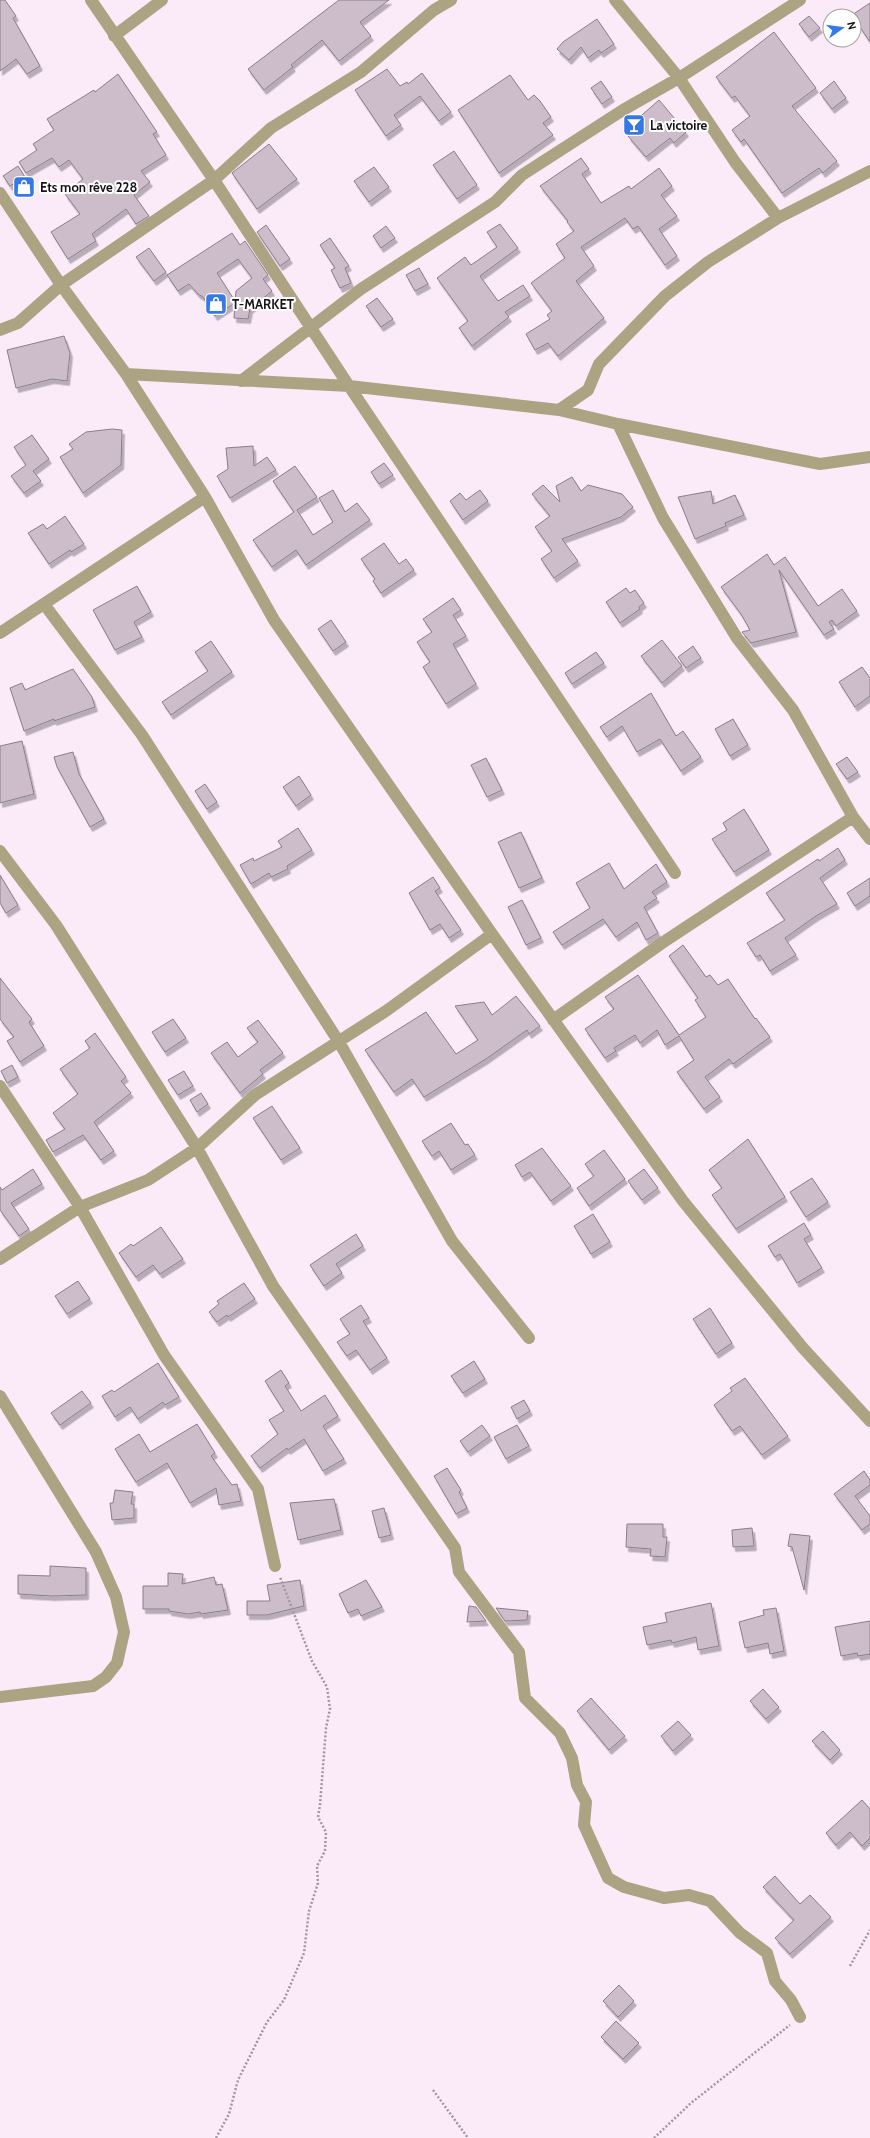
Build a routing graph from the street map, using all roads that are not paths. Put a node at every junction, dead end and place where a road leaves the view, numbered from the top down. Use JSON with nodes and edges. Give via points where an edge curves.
{"nodes":[{"id":1,"x":91,"y":0,"type":"edge"},
{"id":2,"x":162,"y":0,"type":"edge"},
{"id":3,"x":451,"y":0,"type":"edge"},
{"id":4,"x":615,"y":0,"type":"edge"},
{"id":5,"x":800,"y":0,"type":"edge"},
{"id":6,"x":114,"y":36,"type":"junction"},
{"id":7,"x":679,"y":78,"type":"junction"},
{"id":8,"x":870,"y":171,"type":"edge"},
{"id":9,"x":214,"y":180,"type":"junction"},
{"id":10,"x":0,"y":193,"type":"edge"},
{"id":11,"x":778,"y":218,"type":"junction"},
{"id":12,"x":61,"y":285,"type":"junction"},
{"id":13,"x":311,"y":328,"type":"junction"},
{"id":14,"x":0,"y":330,"type":"edge"},
{"id":15,"x":126,"y":374,"type":"junction"},
{"id":16,"x":241,"y":381,"type":"junction"},
{"id":17,"x":349,"y":386,"type":"junction"},
{"id":18,"x":559,"y":410,"type":"junction"},
{"id":19,"x":618,"y":424,"type":"junction"},
{"id":20,"x":870,"y":457,"type":"edge"},
{"id":21,"x":205,"y":497,"type":"junction"},
{"id":22,"x":44,"y":604,"type":"junction"},
{"id":23,"x":0,"y":633,"type":"edge"},
{"id":24,"x":852,"y":817,"type":"junction"},
{"id":25,"x":870,"y":839,"type":"edge"},
{"id":26,"x":0,"y":850,"type":"edge"},
{"id":27,"x":675,"y":873,"type":"dead end"},
{"id":28,"x":492,"y":934,"type":"junction"},
{"id":29,"x":553,"y":1020,"type":"junction"},
{"id":30,"x":338,"y":1042,"type":"junction"},
{"id":31,"x":0,"y":1086,"type":"edge"},
{"id":32,"x":197,"y":1148,"type":"junction"},
{"id":33,"x":80,"y":1207,"type":"junction"},
{"id":34,"x":0,"y":1259,"type":"edge"},
{"id":35,"x":528,"y":1338,"type":"dead end"},
{"id":36,"x":0,"y":1396,"type":"edge"},
{"id":37,"x":870,"y":1421,"type":"edge"},
{"id":38,"x":275,"y":1566,"type":"road end"},
{"id":39,"x":0,"y":1697,"type":"edge"},
{"id":40,"x":800,"y":2017,"type":"road end"}],
"edges":[{"from":1,"to":6,"type":"street"},
{"from":2,"to":6,"type":"street"},
{"from":3,"to":9,"type":"street","via":[[434,10],[361,72],[271,128]]},
{"from":4,"to":7,"type":"street"},
{"from":5,"to":7,"type":"street"},
{"from":6,"to":9,"type":"street"},
{"from":7,"to":11,"type":"street","via":[[735,162]]},
{"from":7,"to":13,"type":"street","via":[[623,110],[522,175],[495,202],[361,289]]},
{"from":8,"to":11,"type":"street"},
{"from":9,"to":12,"type":"street"},
{"from":9,"to":13,"type":"street"},
{"from":10,"to":12,"type":"street"},
{"from":11,"to":18,"type":"street","via":[[708,262],[665,296],[599,364],[588,390]]},
{"from":12,"to":14,"type":"street","via":[[18,323]]},
{"from":12,"to":15,"type":"street"},
{"from":13,"to":16,"type":"street"},
{"from":13,"to":17,"type":"street"},
{"from":15,"to":16,"type":"street"},
{"from":15,"to":21,"type":"street"},
{"from":16,"to":17,"type":"street"},
{"from":17,"to":18,"type":"street"},
{"from":17,"to":27,"type":"street"},
{"from":18,"to":19,"type":"street"},
{"from":19,"to":20,"type":"street","via":[[820,464]]},
{"from":19,"to":24,"type":"street","via":[[663,518],[737,638],[793,710]]},
{"from":21,"to":22,"type":"street"},
{"from":21,"to":28,"type":"street","via":[[274,620]]},
{"from":22,"to":23,"type":"street"},
{"from":22,"to":30,"type":"street","via":[[142,735]]},
{"from":24,"to":25,"type":"street"},
{"from":24,"to":29,"type":"street","via":[[662,942]]},
{"from":26,"to":32,"type":"street","via":[[56,925]]},
{"from":28,"to":29,"type":"street"},
{"from":28,"to":30,"type":"street","via":[[386,1011]]},
{"from":29,"to":37,"type":"street","via":[[683,1201],[803,1348]]},
{"from":30,"to":32,"type":"street","via":[[256,1095]]},
{"from":30,"to":35,"type":"street","via":[[452,1241]]},
{"from":31,"to":33,"type":"street"},
{"from":32,"to":33,"type":"street","via":[[148,1180]]},
{"from":32,"to":40,"type":"street","via":[[273,1286],[455,1548],[459,1572],[519,1652],[525,1698],[560,1733],[572,1758],[577,1785],[586,1802],[584,1825],[608,1878],[624,1887],[664,1898],[689,1895],[710,1901],[740,1933],[767,1953],[775,1980],[791,2000]]},
{"from":33,"to":34,"type":"street"},
{"from":33,"to":38,"type":"street","via":[[164,1355],[258,1489]]},
{"from":36,"to":39,"type":"street","via":[[96,1552],[116,1597],[124,1632],[117,1663],[106,1677],[93,1686]]}]}
